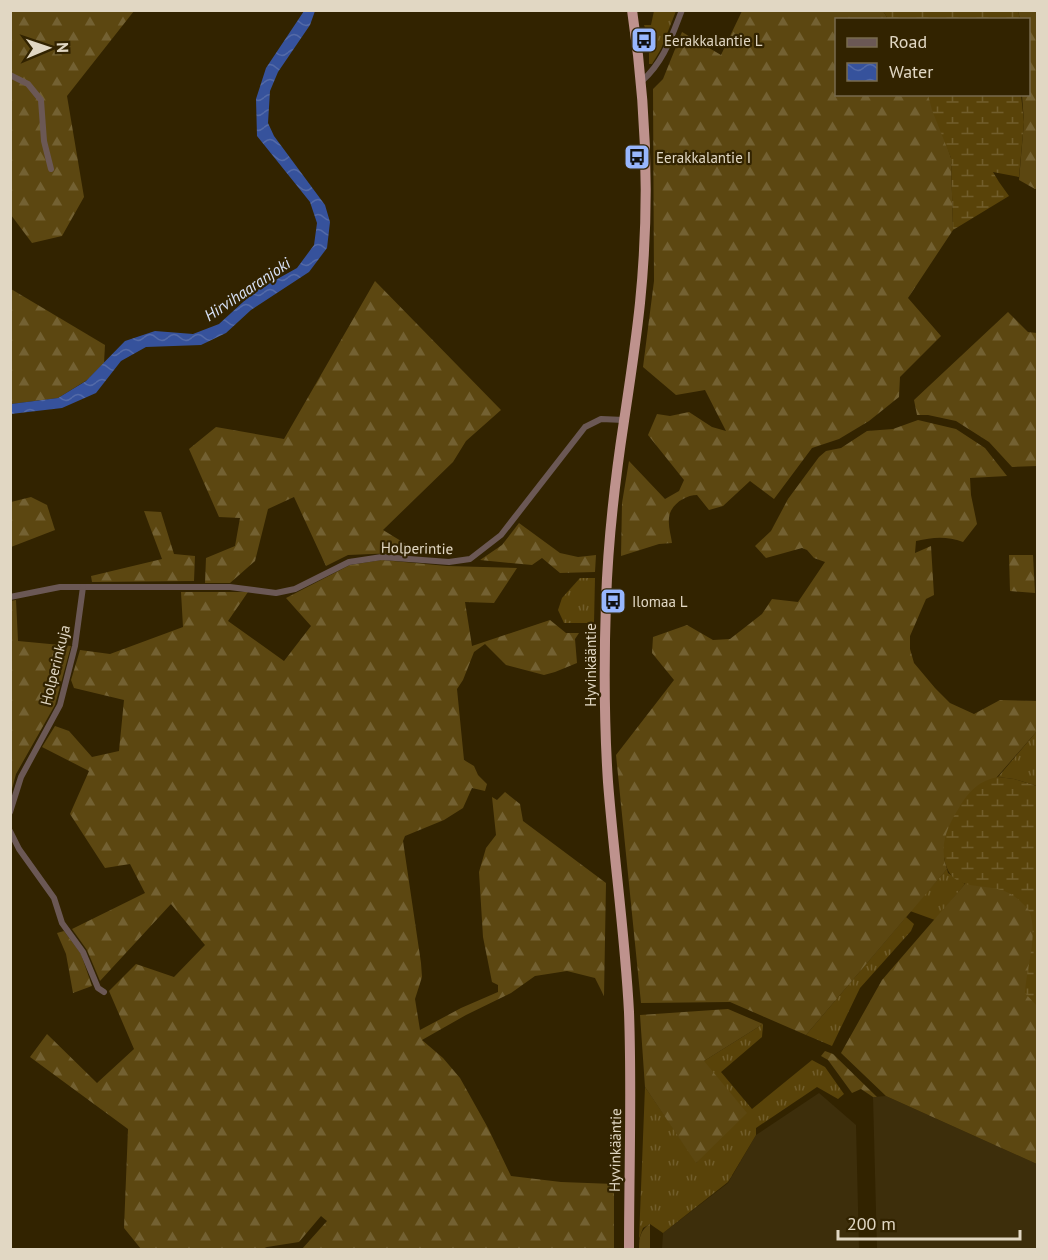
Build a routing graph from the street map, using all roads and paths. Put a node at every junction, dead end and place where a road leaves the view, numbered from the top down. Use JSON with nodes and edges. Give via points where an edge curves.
{"nodes":[{"id":1,"x":632,"y":10,"type":"edge"},
{"id":2,"x":682,"y":10,"type":"edge"},
{"id":3,"x":10,"y":75,"type":"edge"},
{"id":4,"x":642,"y":81,"type":"junction"},
{"id":5,"x":51,"y":169,"type":"dead end"},
{"id":6,"x":624,"y":420,"type":"junction"},
{"id":7,"x":83,"y":587,"type":"junction"},
{"id":8,"x":10,"y":597,"type":"edge"},
{"id":9,"x":10,"y":812,"type":"edge"},
{"id":10,"x":10,"y":831,"type":"edge"},
{"id":11,"x":104,"y":992,"type":"dead end"},
{"id":12,"x":629,"y":1250,"type":"edge"}],
"edges":[{"from":1,"to":4,"type":"highway","name":"Hyvinkääntie"},
{"from":2,"to":4,"type":"street","via":[[666,50]]},
{"from":3,"to":5,"type":"street","via":[[28,84],[41,100]]},
{"from":4,"to":6,"type":"highway","name":"Hyvinkääntie","via":[[645,235],[639,320]]},
{"from":6,"to":7,"type":"street","name":"Holperintie","via":[[601,419],[585,427],[501,535],[470,559],[449,562],[382,557],[349,562],[276,593],[230,587]]},
{"from":6,"to":12,"type":"highway","name":"Hyvinkääntie","via":[[608,558],[605,684],[609,788],[629,1012]]},
{"from":7,"to":8,"type":"street","name":"Holperintie","via":[[60,587]]},
{"from":7,"to":9,"type":"street","name":"Holperinkuja","via":[[75,646],[60,705],[21,777]]},
{"from":10,"to":11,"type":"street","via":[[54,898],[62,923],[83,952],[98,988]]}]}
